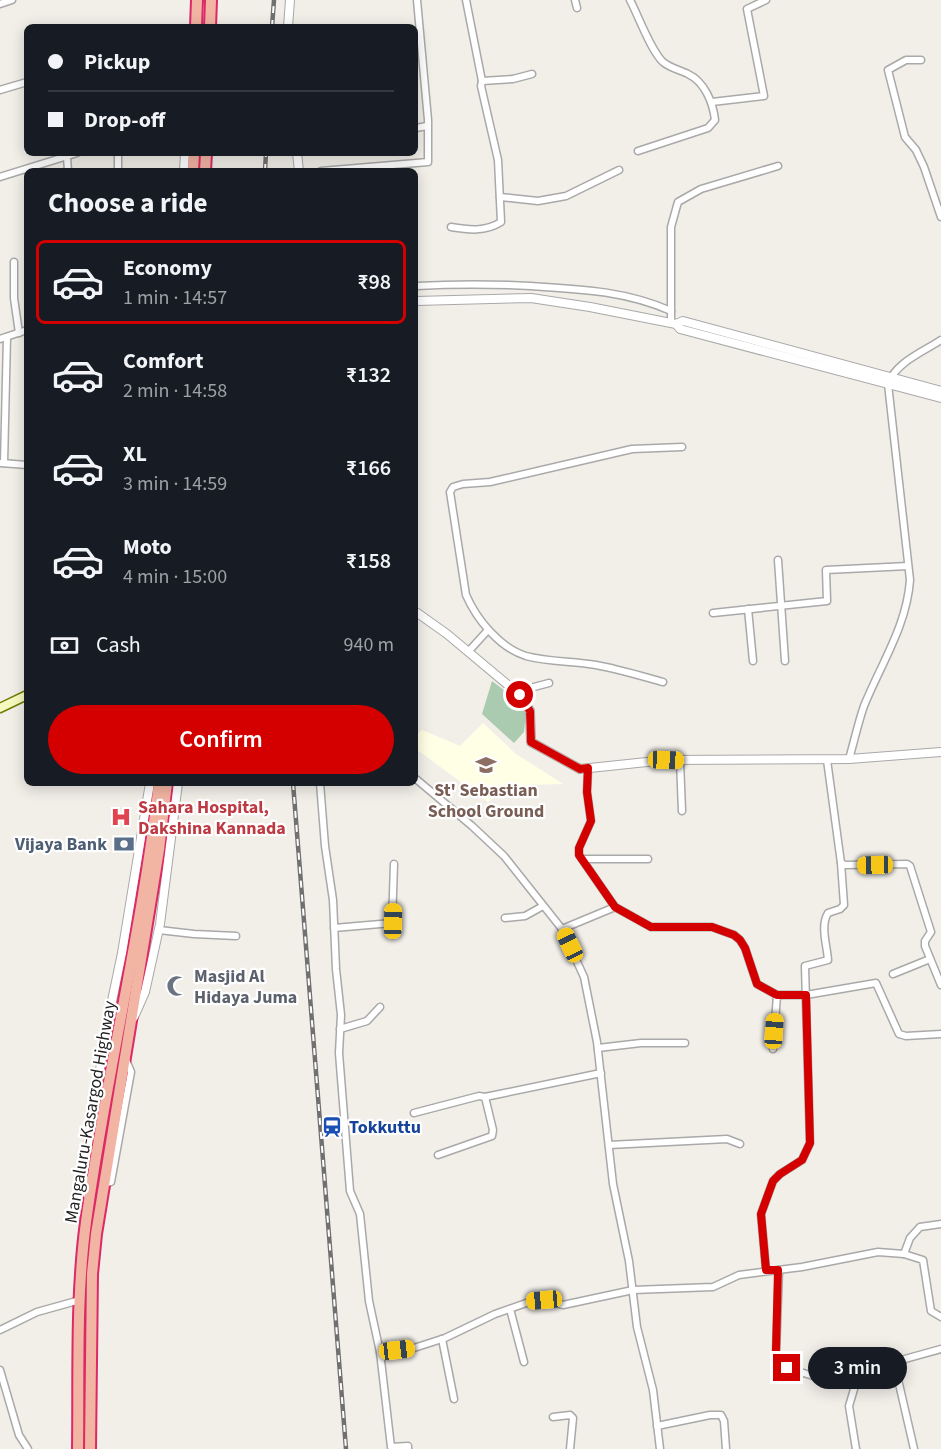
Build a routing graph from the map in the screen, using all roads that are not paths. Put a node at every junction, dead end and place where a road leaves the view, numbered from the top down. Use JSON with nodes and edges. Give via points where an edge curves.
{"nodes":[{"id":1,"x":12,"y":0,"type":"edge"},
{"id":2,"x":197,"y":0,"type":"edge"},
{"id":3,"x":211,"y":0,"type":"edge"},
{"id":4,"x":290,"y":0,"type":"edge"},
{"id":5,"x":417,"y":0,"type":"edge"},
{"id":6,"x":466,"y":0,"type":"edge"},
{"id":7,"x":576,"y":0,"type":"edge"},
{"id":8,"x":630,"y":0,"type":"edge"},
{"id":9,"x":766,"y":0,"type":"edge"},
{"id":10,"x":0,"y":4,"type":"edge"},
{"id":11,"x":577,"y":8,"type":"dead end"},
{"id":12,"x":196,"y":24,"type":"edge"},
{"id":13,"x":210,"y":24,"type":"edge"},
{"id":14,"x":288,"y":24,"type":"edge"},
{"id":15,"x":418,"y":24,"type":"edge"},
{"id":16,"x":418,"y":28,"type":"edge"},
{"id":17,"x":419,"y":55,"type":"edge"},
{"id":18,"x":921,"y":60,"type":"dead end"},
{"id":19,"x":532,"y":74,"type":"dead end"},
{"id":20,"x":482,"y":81,"type":"junction"},
{"id":21,"x":24,"y":83,"type":"edge"},
{"id":22,"x":0,"y":90,"type":"edge"},
{"id":23,"x":712,"y":102,"type":"junction"},
{"id":24,"x":427,"y":126,"type":"junction"},
{"id":25,"x":418,"y":128,"type":"edge"},
{"id":26,"x":638,"y":151,"type":"dead end"},
{"id":27,"x":68,"y":156,"type":"joint"},
{"id":28,"x":778,"y":166,"type":"dead end"},
{"id":29,"x":29,"y":168,"type":"edge"},
{"id":30,"x":68,"y":168,"type":"edge"},
{"id":31,"x":357,"y":168,"type":"edge"},
{"id":32,"x":24,"y":170,"type":"edge"},
{"id":33,"x":619,"y":170,"type":"dead end"},
{"id":34,"x":0,"y":177,"type":"edge"},
{"id":35,"x":500,"y":197,"type":"junction"},
{"id":36,"x":941,"y":217,"type":"edge"},
{"id":37,"x":451,"y":227,"type":"dead end"},
{"id":38,"x":14,"y":262,"type":"dead end"},
{"id":39,"x":418,"y":286,"type":"edge"},
{"id":40,"x":418,"y":301,"type":"edge"},
{"id":41,"x":671,"y":311,"type":"junction"},
{"id":42,"x":673,"y":323,"type":"junction"},
{"id":43,"x":24,"y":331,"type":"edge"},
{"id":44,"x":20,"y":333,"type":"junction"},
{"id":45,"x":3,"y":338,"type":"edge"},
{"id":46,"x":941,"y":340,"type":"edge"},
{"id":47,"x":889,"y":380,"type":"junction"},
{"id":48,"x":941,"y":391,"type":"edge"},
{"id":49,"x":941,"y":398,"type":"edge"},
{"id":50,"x":682,"y":447,"type":"dead end"},
{"id":51,"x":2,"y":463,"type":"edge"},
{"id":52,"x":24,"y":465,"type":"edge"},
{"id":53,"x":778,"y":560,"type":"dead end"},
{"id":54,"x":908,"y":566,"type":"junction"},
{"id":55,"x":780,"y":606,"type":"junction"},
{"id":56,"x":748,"y":609,"type":"junction"},
{"id":57,"x":418,"y":613,"type":"edge"},
{"id":58,"x":714,"y":613,"type":"dead end"},
{"id":59,"x":488,"y":630,"type":"junction"},
{"id":60,"x":468,"y":652,"type":"junction"},
{"id":61,"x":753,"y":661,"type":"dead end"},
{"id":62,"x":785,"y":661,"type":"dead end"},
{"id":63,"x":663,"y":681,"type":"dead end"},
{"id":64,"x":549,"y":683,"type":"dead end"},
{"id":65,"x":520,"y":695,"type":"junction"},
{"id":66,"x":24,"y":696,"type":"edge"},
{"id":67,"x":0,"y":708,"type":"edge"},
{"id":68,"x":941,"y":752,"type":"edge"},
{"id":69,"x":849,"y":759,"type":"junction"},
{"id":70,"x":680,"y":760,"type":"junction"},
{"id":71,"x":827,"y":760,"type":"junction"},
{"id":72,"x":588,"y":768,"type":"junction"},
{"id":73,"x":418,"y":781,"type":"edge"},
{"id":74,"x":150,"y":786,"type":"edge"},
{"id":75,"x":159,"y":786,"type":"edge"},
{"id":76,"x":167,"y":786,"type":"edge"},
{"id":77,"x":178,"y":786,"type":"edge"},
{"id":78,"x":320,"y":786,"type":"edge"},
{"id":79,"x":682,"y":811,"type":"dead end"},
{"id":80,"x":648,"y":859,"type":"dead end"},
{"id":81,"x":583,"y":860,"type":"junction"},
{"id":82,"x":842,"y":863,"type":"junction"},
{"id":83,"x":394,"y":864,"type":"dead end"},
{"id":84,"x":543,"y":906,"type":"junction"},
{"id":85,"x":615,"y":907,"type":"junction"},
{"id":86,"x":506,"y":918,"type":"dead end"},
{"id":87,"x":334,"y":928,"type":"junction"},
{"id":88,"x":562,"y":929,"type":"junction"},
{"id":89,"x":159,"y":930,"type":"junction"},
{"id":90,"x":236,"y":936,"type":"dead end"},
{"id":91,"x":930,"y":959,"type":"junction"},
{"id":92,"x":893,"y":974,"type":"dead end"},
{"id":93,"x":132,"y":985,"type":"junction"},
{"id":94,"x":941,"y":985,"type":"edge"},
{"id":95,"x":777,"y":995,"type":"junction"},
{"id":96,"x":806,"y":995,"type":"junction"},
{"id":97,"x":380,"y":1007,"type":"dead end"},
{"id":98,"x":130,"y":1024,"type":"junction"},
{"id":99,"x":340,"y":1029,"type":"junction"},
{"id":100,"x":941,"y":1034,"type":"edge"},
{"id":101,"x":685,"y":1043,"type":"dead end"},
{"id":102,"x":598,"y":1048,"type":"junction"},
{"id":103,"x":773,"y":1049,"type":"dead end"},
{"id":104,"x":601,"y":1073,"type":"junction"},
{"id":105,"x":485,"y":1097,"type":"junction"},
{"id":106,"x":414,"y":1113,"type":"dead end"},
{"id":107,"x":740,"y":1144,"type":"dead end"},
{"id":108,"x":609,"y":1145,"type":"junction"},
{"id":109,"x":438,"y":1155,"type":"dead end"},
{"id":110,"x":90,"y":1202,"type":"junction"},
{"id":111,"x":941,"y":1224,"type":"edge"},
{"id":112,"x":904,"y":1254,"type":"junction"},
{"id":113,"x":766,"y":1270,"type":"junction"},
{"id":114,"x":778,"y":1270,"type":"junction"},
{"id":115,"x":633,"y":1290,"type":"junction"},
{"id":116,"x":80,"y":1300,"type":"junction"},
{"id":117,"x":510,"y":1309,"type":"junction"},
{"id":118,"x":941,"y":1317,"type":"edge"},
{"id":119,"x":0,"y":1330,"type":"edge"},
{"id":120,"x":442,"y":1339,"type":"junction"},
{"id":121,"x":941,"y":1349,"type":"edge"},
{"id":122,"x":380,"y":1352,"type":"junction"},
{"id":123,"x":524,"y":1362,"type":"dead end"},
{"id":124,"x":894,"y":1362,"type":"junction"},
{"id":125,"x":0,"y":1370,"type":"edge"},
{"id":126,"x":857,"y":1379,"type":"junction"},
{"id":127,"x":454,"y":1399,"type":"dead end"},
{"id":128,"x":553,"y":1417,"type":"dead end"},
{"id":129,"x":657,"y":1426,"type":"junction"},
{"id":130,"x":90,"y":1444,"type":"edge"},
{"id":131,"x":76,"y":1446,"type":"edge"},
{"id":132,"x":28,"y":1449,"type":"edge"},
{"id":133,"x":408,"y":1449,"type":"edge"},
{"id":134,"x":570,"y":1449,"type":"edge"},
{"id":135,"x":660,"y":1449,"type":"edge"},
{"id":136,"x":726,"y":1449,"type":"edge"},
{"id":137,"x":856,"y":1449,"type":"edge"},
{"id":138,"x":914,"y":1449,"type":"edge"}],
"edges":[{"from":1,"to":10,"type":"street"},
{"from":2,"to":12,"type":"highway"},
{"from":3,"to":13,"type":"highway"},
{"from":4,"to":14,"type":"street"},
{"from":5,"to":15,"type":"street"},
{"from":6,"to":20,"type":"street"},
{"from":7,"to":11,"type":"street"},
{"from":8,"to":23,"type":"street","via":[[663,62],[696,79]]},
{"from":9,"to":23,"type":"street","via":[[747,9],[764,96]]},
{"from":16,"to":17,"type":"street"},
{"from":17,"to":24,"type":"street"},
{"from":18,"to":36,"type":"street","via":[[906,60],[888,70],[905,137],[924,167]]},
{"from":19,"to":20,"type":"street"},
{"from":20,"to":35,"type":"street","via":[[498,160]]},
{"from":21,"to":22,"type":"street"},
{"from":23,"to":26,"type":"street","via":[[715,120],[708,128]]},
{"from":24,"to":25,"type":"street"},
{"from":24,"to":31,"type":"street","via":[[428,162]]},
{"from":27,"to":29,"type":"street"},
{"from":27,"to":30,"type":"street"},
{"from":28,"to":41,"type":"street","via":[[701,189],[678,202],[671,227]]},
{"from":32,"to":34,"type":"street"},
{"from":33,"to":35,"type":"street","via":[[566,196],[538,201]]},
{"from":35,"to":37,"type":"street","via":[[501,222],[471,231]]},
{"from":38,"to":44,"type":"street","via":[[14,298]]},
{"from":39,"to":41,"type":"street","via":[[597,290],[648,301]]},
{"from":40,"to":42,"type":"street","via":[[531,298]]},
{"from":41,"to":42,"type":"street"},
{"from":42,"to":47,"type":"street","via":[[683,321]]},
{"from":43,"to":44,"type":"street"},
{"from":44,"to":45,"type":"street"},
{"from":45,"to":51,"type":"street"},
{"from":46,"to":47,"type":"street","via":[[907,360]]},
{"from":47,"to":48,"type":"street"},
{"from":47,"to":49,"type":"street"},
{"from":47,"to":54,"type":"street"},
{"from":50,"to":59,"type":"street","via":[[632,449],[453,487],[450,504],[466,595]]},
{"from":51,"to":52,"type":"street"},
{"from":53,"to":55,"type":"street"},
{"from":54,"to":55,"type":"street","via":[[826,570],[827,601]]},
{"from":54,"to":69,"type":"street","via":[[909,593],[902,618],[864,707]]},
{"from":55,"to":56,"type":"street"},
{"from":55,"to":62,"type":"street"},
{"from":56,"to":58,"type":"street"},
{"from":56,"to":61,"type":"street"},
{"from":57,"to":60,"type":"street"},
{"from":59,"to":60,"type":"street"},
{"from":59,"to":63,"type":"street","via":[[511,650],[527,656],[597,665]]},
{"from":60,"to":65,"type":"street"},
{"from":64,"to":65,"type":"street"},
{"from":65,"to":72,"type":"street","via":[[530,711],[531,742],[580,769]]},
{"from":66,"to":67,"type":"main road"},
{"from":68,"to":69,"type":"street"},
{"from":69,"to":71,"type":"street"},
{"from":70,"to":71,"type":"street"},
{"from":70,"to":72,"type":"street"},
{"from":70,"to":79,"type":"street"},
{"from":71,"to":82,"type":"street"},
{"from":72,"to":81,"type":"street","via":[[591,821],[579,848]]},
{"from":73,"to":84,"type":"street","via":[[504,856]]},
{"from":74,"to":110,"type":"street","via":[[83,1175]]},
{"from":75,"to":93,"type":"highway","name":"Mangaluru-Kasargod Highway"},
{"from":76,"to":93,"type":"highway","name":"Mangaluru-Kasargod Highway","via":[[159,850]]},
{"from":77,"to":89,"type":"street"},
{"from":78,"to":87,"type":"street"},
{"from":80,"to":81,"type":"street"},
{"from":81,"to":85,"type":"street"},
{"from":82,"to":91,"type":"street","via":[[909,865],[931,932],[925,943]]},
{"from":82,"to":96,"type":"street","via":[[844,905],[826,916],[828,960],[805,966]]},
{"from":83,"to":87,"type":"street","via":[[392,923]]},
{"from":84,"to":86,"type":"street","via":[[525,916]]},
{"from":84,"to":88,"type":"street"},
{"from":85,"to":88,"type":"street"},
{"from":85,"to":95,"type":"street","via":[[651,927],[712,927],[734,935],[745,948],[757,984]]},
{"from":87,"to":99,"type":"street"},
{"from":88,"to":102,"type":"street","via":[[584,977]]},
{"from":89,"to":90,"type":"street"},
{"from":89,"to":98,"type":"street","via":[[145,992]]},
{"from":91,"to":92,"type":"street"},
{"from":91,"to":94,"type":"street"},
{"from":93,"to":98,"type":"highway","name":"Mangaluru-Kasargod Highway"},
{"from":93,"to":110,"type":"highway","name":"Mangaluru-Kasargod Highway"},
{"from":95,"to":96,"type":"street"},
{"from":95,"to":103,"type":"street"},
{"from":96,"to":100,"type":"street","via":[[876,983],[899,1035]]},
{"from":96,"to":113,"type":"street","via":[[810,1143],[802,1160],[773,1181],[761,1214]]},
{"from":97,"to":99,"type":"street","via":[[367,1021]]},
{"from":98,"to":130,"type":"highway","name":"Mangaluru-Kasargod Highway","via":[[92,1274]]},
{"from":99,"to":122,"type":"street","via":[[350,1191],[360,1214],[369,1301]]},
{"from":101,"to":102,"type":"street"},
{"from":102,"to":104,"type":"street"},
{"from":104,"to":105,"type":"street"},
{"from":104,"to":108,"type":"street"},
{"from":105,"to":106,"type":"street"},
{"from":105,"to":109,"type":"street","via":[[492,1136]]},
{"from":107,"to":108,"type":"street","via":[[727,1139]]},
{"from":108,"to":115,"type":"street"},
{"from":110,"to":116,"type":"highway","name":"Mangaluru-Kasargod Highway"},
{"from":111,"to":112,"type":"street","via":[[920,1227]]},
{"from":112,"to":114,"type":"street","via":[[878,1252]]},
{"from":112,"to":118,"type":"street","via":[[923,1260],[931,1311]]},
{"from":113,"to":114,"type":"street"},
{"from":113,"to":115,"type":"street","via":[[739,1275],[713,1287]]},
{"from":114,"to":126,"type":"street","via":[[776,1352],[780,1362],[787,1368],[830,1381]]},
{"from":115,"to":117,"type":"street","via":[[563,1305],[544,1300]]},
{"from":115,"to":129,"type":"street"},
{"from":116,"to":119,"type":"street","via":[[37,1312]]},
{"from":116,"to":131,"type":"highway","name":"Mangaluru-Kasargod Highway"},
{"from":117,"to":120,"type":"street"},
{"from":117,"to":123,"type":"street"},
{"from":120,"to":122,"type":"street","via":[[414,1348]]},
{"from":120,"to":127,"type":"street"},
{"from":121,"to":124,"type":"street"},
{"from":122,"to":133,"type":"street","via":[[391,1448]]},
{"from":124,"to":126,"type":"street"},
{"from":124,"to":138,"type":"street"},
{"from":125,"to":132,"type":"street","via":[[19,1435]]},
{"from":126,"to":137,"type":"street","via":[[849,1406]]},
{"from":128,"to":134,"type":"street","via":[[573,1418]]},
{"from":129,"to":135,"type":"street"},
{"from":129,"to":136,"type":"street","via":[[721,1415]]},
{"from":130,"to":131,"type":"street"}]}
